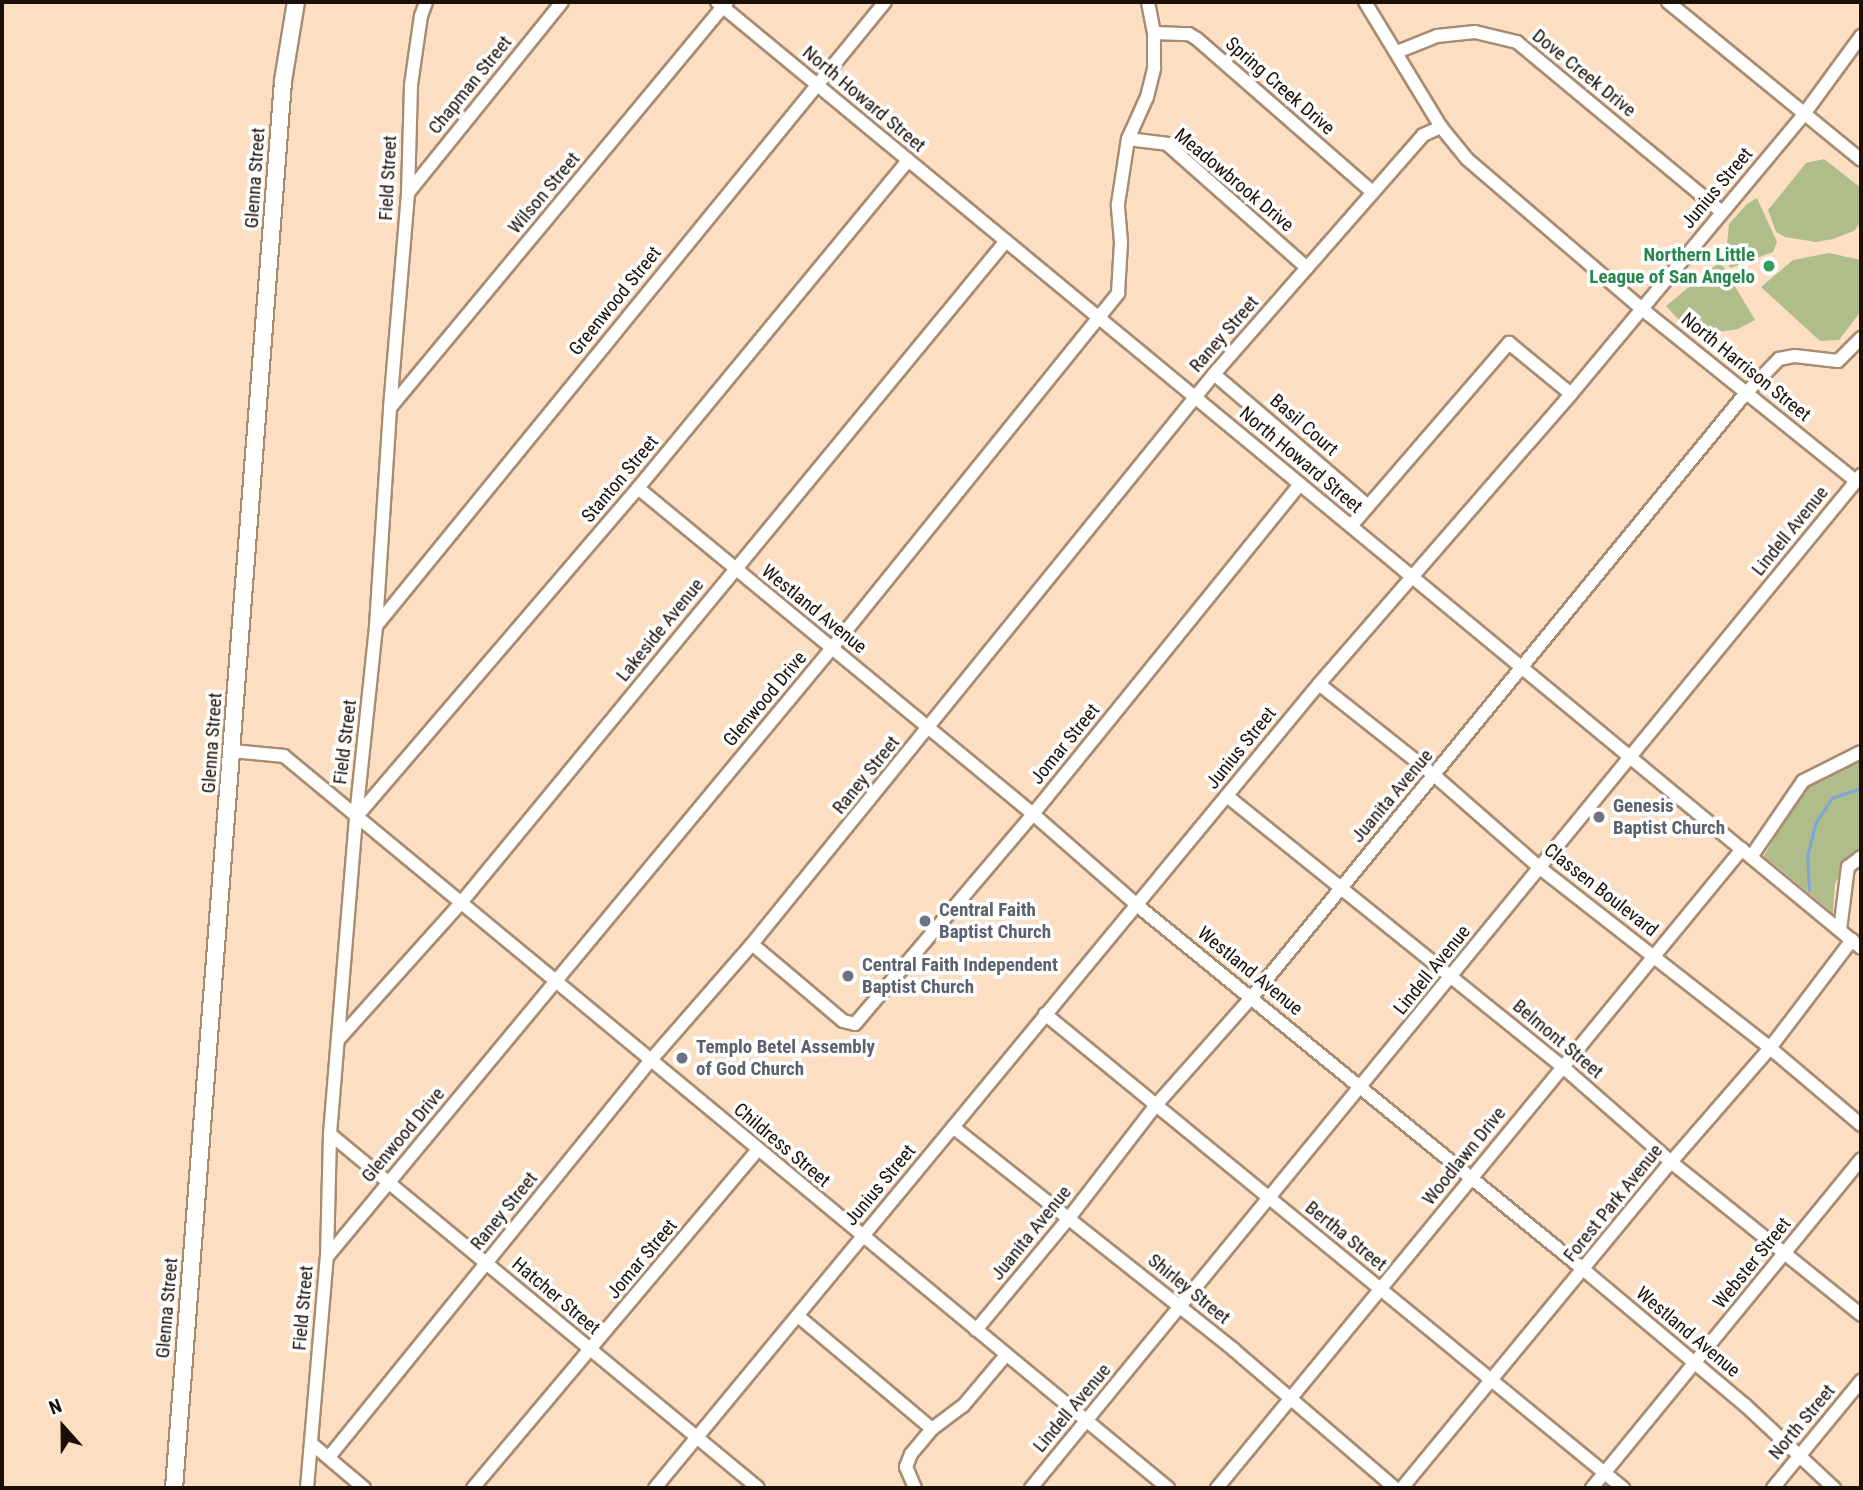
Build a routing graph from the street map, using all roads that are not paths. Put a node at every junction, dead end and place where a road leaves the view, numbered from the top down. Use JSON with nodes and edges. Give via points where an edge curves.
{"nodes":[{"id":1,"x":296,"y":2,"type":"edge"},
{"id":2,"x":426,"y":2,"type":"edge"},
{"id":3,"x":562,"y":2,"type":"edge"},
{"id":4,"x":885,"y":2,"type":"edge"},
{"id":5,"x":1148,"y":2,"type":"edge"},
{"id":6,"x":1365,"y":2,"type":"edge"},
{"id":7,"x":1668,"y":2,"type":"edge"},
{"id":8,"x":723,"y":4,"type":"edge"},
{"id":9,"x":1154,"y":33,"type":"junction"},
{"id":10,"x":1861,"y":36,"type":"edge"},
{"id":11,"x":1397,"y":52,"type":"junction"},
{"id":12,"x":816,"y":84,"type":"junction"},
{"id":13,"x":1804,"y":114,"type":"junction"},
{"id":14,"x":1441,"y":127,"type":"junction"},
{"id":15,"x":1128,"y":139,"type":"junction"},
{"id":16,"x":908,"y":160,"type":"junction"},
{"id":17,"x":1861,"y":160,"type":"edge"},
{"id":18,"x":1371,"y":191,"type":"junction"},
{"id":19,"x":408,"y":193,"type":"junction"},
{"id":20,"x":1722,"y":212,"type":"junction"},
{"id":21,"x":1006,"y":241,"type":"junction"},
{"id":22,"x":1307,"y":268,"type":"junction"},
{"id":23,"x":1642,"y":309,"type":"junction"},
{"id":24,"x":1099,"y":318,"type":"junction"},
{"id":25,"x":1861,"y":338,"type":"edge"},
{"id":26,"x":1214,"y":374,"type":"junction"},
{"id":27,"x":1571,"y":394,"type":"junction"},
{"id":28,"x":1745,"y":394,"type":"junction"},
{"id":29,"x":1196,"y":398,"type":"junction"},
{"id":30,"x":390,"y":408,"type":"junction"},
{"id":31,"x":1858,"y":478,"type":"edge"},
{"id":32,"x":1300,"y":484,"type":"junction"},
{"id":33,"x":638,"y":488,"type":"junction"},
{"id":34,"x":1368,"y":506,"type":"junction"},
{"id":35,"x":1351,"y":526,"type":"junction"},
{"id":36,"x":734,"y":570,"type":"junction"},
{"id":37,"x":1411,"y":575,"type":"junction"},
{"id":38,"x":376,"y":626,"type":"junction"},
{"id":39,"x":832,"y":648,"type":"junction"},
{"id":40,"x":1522,"y":667,"type":"junction"},
{"id":41,"x":1319,"y":684,"type":"junction"},
{"id":42,"x":928,"y":729,"type":"junction"},
{"id":43,"x":233,"y":751,"type":"junction"},
{"id":44,"x":1861,"y":752,"type":"edge"},
{"id":45,"x":1632,"y":758,"type":"junction"},
{"id":46,"x":1435,"y":776,"type":"junction"},
{"id":47,"x":1227,"y":796,"type":"junction"},
{"id":48,"x":1033,"y":814,"type":"junction"},
{"id":49,"x":356,"y":817,"type":"junction"},
{"id":50,"x":1747,"y":853,"type":"junction"},
{"id":51,"x":1861,"y":857,"type":"edge"},
{"id":52,"x":1540,"y":868,"type":"junction"},
{"id":53,"x":1339,"y":888,"type":"junction"},
{"id":54,"x":460,"y":904,"type":"junction"},
{"id":55,"x":1138,"y":906,"type":"junction"},
{"id":56,"x":1840,"y":930,"type":"junction"},
{"id":57,"x":752,"y":944,"type":"junction"},
{"id":58,"x":1857,"y":944,"type":"edge"},
{"id":59,"x":1655,"y":957,"type":"junction"},
{"id":60,"x":1452,"y":977,"type":"junction"},
{"id":61,"x":556,"y":983,"type":"junction"},
{"id":62,"x":1252,"y":997,"type":"junction"},
{"id":63,"x":1045,"y":1014,"type":"junction"},
{"id":64,"x":338,"y":1040,"type":"junction"},
{"id":65,"x":1770,"y":1048,"type":"junction"},
{"id":66,"x":650,"y":1060,"type":"junction"},
{"id":67,"x":1563,"y":1066,"type":"junction"},
{"id":68,"x":1362,"y":1086,"type":"junction"},
{"id":69,"x":1156,"y":1105,"type":"junction"},
{"id":70,"x":1861,"y":1125,"type":"edge"},
{"id":71,"x":953,"y":1127,"type":"junction"},
{"id":72,"x":330,"y":1134,"type":"junction"},
{"id":73,"x":758,"y":1150,"type":"junction"},
{"id":74,"x":1861,"y":1159,"type":"edge"},
{"id":75,"x":1671,"y":1161,"type":"junction"},
{"id":76,"x":1469,"y":1179,"type":"junction"},
{"id":77,"x":388,"y":1182,"type":"junction"},
{"id":78,"x":1270,"y":1199,"type":"junction"},
{"id":79,"x":1069,"y":1218,"type":"junction"},
{"id":80,"x":862,"y":1237,"type":"junction"},
{"id":81,"x":1785,"y":1253,"type":"junction"},
{"id":82,"x":327,"y":1257,"type":"junction"},
{"id":83,"x":486,"y":1264,"type":"junction"},
{"id":84,"x":1584,"y":1270,"type":"junction"},
{"id":85,"x":1381,"y":1289,"type":"junction"},
{"id":86,"x":1182,"y":1308,"type":"junction"},
{"id":87,"x":1861,"y":1315,"type":"edge"},
{"id":88,"x":798,"y":1316,"type":"junction"},
{"id":89,"x":976,"y":1330,"type":"junction"},
{"id":90,"x":591,"y":1351,"type":"junction"},
{"id":91,"x":1006,"y":1355,"type":"junction"},
{"id":92,"x":1695,"y":1366,"type":"junction"},
{"id":93,"x":1490,"y":1381,"type":"junction"},
{"id":94,"x":1861,"y":1381,"type":"edge"},
{"id":95,"x":1292,"y":1397,"type":"junction"},
{"id":96,"x":1086,"y":1421,"type":"junction"},
{"id":97,"x":932,"y":1429,"type":"junction"},
{"id":98,"x":697,"y":1437,"type":"junction"},
{"id":99,"x":312,"y":1444,"type":"junction"},
{"id":100,"x":1799,"y":1454,"type":"junction"},
{"id":101,"x":329,"y":1457,"type":"junction"},
{"id":102,"x":1605,"y":1473,"type":"junction"},
{"id":103,"x":174,"y":1488,"type":"edge"},
{"id":104,"x":307,"y":1488,"type":"edge"},
{"id":105,"x":364,"y":1488,"type":"edge"},
{"id":106,"x":473,"y":1488,"type":"edge"},
{"id":107,"x":655,"y":1488,"type":"edge"},
{"id":108,"x":758,"y":1488,"type":"edge"},
{"id":109,"x":915,"y":1488,"type":"edge"},
{"id":110,"x":1031,"y":1488,"type":"edge"},
{"id":111,"x":1168,"y":1488,"type":"edge"},
{"id":112,"x":1217,"y":1488,"type":"edge"},
{"id":113,"x":1395,"y":1488,"type":"edge"},
{"id":114,"x":1402,"y":1488,"type":"edge"},
{"id":115,"x":1592,"y":1488,"type":"edge"},
{"id":116,"x":1623,"y":1488,"type":"edge"},
{"id":117,"x":1773,"y":1488,"type":"edge"},
{"id":118,"x":1834,"y":1488,"type":"edge"}],
"edges":[{"from":1,"to":43,"type":"main road","name":"Glenna Street","via":[[283,81]]},
{"from":2,"to":19,"type":"street","name":"Field Street","via":[[411,85]]},
{"from":3,"to":19,"type":"street","name":"Chapman Street"},
{"from":4,"to":12,"type":"street","name":"Greenwood Street"},
{"from":5,"to":9,"type":"street","name":"Glenwood Drive"},
{"from":6,"to":11,"type":"street","name":"North Harrison Street"},
{"from":7,"to":13,"type":"street"},
{"from":8,"to":12,"type":"street","name":"North Howard Street"},
{"from":8,"to":30,"type":"street","name":"Wilson Street"},
{"from":9,"to":15,"type":"street","name":"Glenwood Drive","via":[[1154,68],[1147,97]]},
{"from":9,"to":18,"type":"street","name":"Spring Creek Drive","via":[[1189,34],[1197,39]]},
{"from":10,"to":13,"type":"street","name":"Junius Street"},
{"from":11,"to":14,"type":"street","name":"North Harrison Street"},
{"from":11,"to":20,"type":"street","name":"Dove Creek Drive","via":[[1437,36],[1475,32],[1517,42]]},
{"from":12,"to":16,"type":"street","name":"North Howard Street"},
{"from":12,"to":38,"type":"street","name":"Greenwood Street"},
{"from":13,"to":17,"type":"street"},
{"from":13,"to":20,"type":"street","name":"Junius Street"},
{"from":14,"to":18,"type":"street","name":"Raney Street","via":[[1423,135]]},
{"from":14,"to":23,"type":"street","name":"North Harrison Street","via":[[1468,159]]},
{"from":15,"to":22,"type":"street","name":"Meadowbrook Drive","via":[[1167,144]]},
{"from":15,"to":24,"type":"street","name":"Glenwood Drive","via":[[1118,204],[1118,293]]},
{"from":16,"to":21,"type":"street","name":"North Howard Street"},
{"from":16,"to":33,"type":"street","name":"Stanton Street"},
{"from":18,"to":22,"type":"street","name":"Raney Street"},
{"from":19,"to":30,"type":"street","name":"Field Street"},
{"from":20,"to":23,"type":"street","name":"Junius Street"},
{"from":21,"to":24,"type":"street","name":"North Howard Street"},
{"from":21,"to":36,"type":"street","name":"Lakeside Avenue"},
{"from":22,"to":26,"type":"street","name":"Raney Street"},
{"from":23,"to":27,"type":"street","name":"Junius Street"},
{"from":23,"to":28,"type":"street","name":"North Harrison Street"},
{"from":24,"to":29,"type":"street","name":"North Howard Street"},
{"from":24,"to":39,"type":"street","name":"Glenwood Drive"},
{"from":25,"to":28,"type":"street","name":"Juanita Avenue","via":[[1838,361],[1795,356],[1779,359]]},
{"from":26,"to":29,"type":"street","name":"Raney Street"},
{"from":26,"to":34,"type":"street","name":"Basil Court"},
{"from":27,"to":34,"type":"street","via":[[1509,344]]},
{"from":27,"to":37,"type":"street","name":"Junius Street"},
{"from":28,"to":31,"type":"street","name":"North Harrison Street"},
{"from":28,"to":40,"type":"street","name":"Juanita Avenue"},
{"from":29,"to":32,"type":"street","name":"North Howard Street"},
{"from":29,"to":42,"type":"street","name":"Raney Street"},
{"from":30,"to":38,"type":"street","name":"Field Street"},
{"from":31,"to":45,"type":"street","name":"Lindell Avenue"},
{"from":32,"to":35,"type":"street","name":"North Howard Street"},
{"from":32,"to":48,"type":"street","name":"Jomar Street"},
{"from":33,"to":36,"type":"street","name":"Westland Avenue"},
{"from":33,"to":49,"type":"street","name":"Stanton Street"},
{"from":34,"to":35,"type":"street"},
{"from":35,"to":37,"type":"street","name":"North Howard Street"},
{"from":36,"to":39,"type":"street","name":"Westland Avenue"},
{"from":36,"to":54,"type":"street","name":"Lakeside Avenue"},
{"from":37,"to":40,"type":"street","name":"North Howard Street"},
{"from":37,"to":41,"type":"street","name":"Junius Street"},
{"from":38,"to":49,"type":"street","name":"Field Street"},
{"from":39,"to":42,"type":"street","name":"Westland Avenue"},
{"from":39,"to":61,"type":"street","name":"Glenwood Drive"},
{"from":40,"to":45,"type":"street","name":"North Howard Street"},
{"from":40,"to":46,"type":"street","name":"Juanita Avenue"},
{"from":41,"to":46,"type":"street","name":"Classen Boulevard"},
{"from":41,"to":47,"type":"street","name":"Junius Street"},
{"from":42,"to":48,"type":"street","name":"Westland Avenue"},
{"from":42,"to":57,"type":"street","name":"Raney Street"},
{"from":43,"to":49,"type":"street","name":"Childress Street","via":[[284,756]]},
{"from":43,"to":103,"type":"main road","name":"Glenna Street"},
{"from":44,"to":50,"type":"street","name":"Woodlawn Drive","via":[[1803,781]]},
{"from":45,"to":50,"type":"street","name":"North Howard Street"},
{"from":45,"to":52,"type":"street","name":"Lindell Avenue"},
{"from":46,"to":52,"type":"street","name":"Classen Boulevard"},
{"from":46,"to":53,"type":"street","name":"Juanita Avenue"},
{"from":47,"to":53,"type":"street","name":"Belmont Street"},
{"from":47,"to":55,"type":"street","name":"Junius Street"},
{"from":48,"to":55,"type":"street","name":"Westland Avenue"},
{"from":48,"to":57,"type":"street","name":"Jomar Street","via":[[855,1024],[843,1021]]},
{"from":49,"to":54,"type":"street","name":"Childress Street"},
{"from":49,"to":64,"type":"street","name":"Field Street"},
{"from":50,"to":56,"type":"street","name":"North Howard Street"},
{"from":50,"to":59,"type":"street","name":"Woodlawn Drive"},
{"from":51,"to":56,"type":"street","via":[[1848,867]]},
{"from":52,"to":59,"type":"street","name":"Classen Boulevard"},
{"from":52,"to":60,"type":"street","name":"Lindell Avenue"},
{"from":53,"to":60,"type":"street","name":"Belmont Street"},
{"from":53,"to":62,"type":"street","name":"Juanita Avenue"},
{"from":54,"to":61,"type":"street","name":"Childress Street"},
{"from":54,"to":64,"type":"street","name":"Lakeside Avenue"},
{"from":55,"to":62,"type":"street","name":"Westland Avenue"},
{"from":55,"to":63,"type":"street","name":"Junius Street"},
{"from":56,"to":58,"type":"street","name":"North Howard Street"},
{"from":57,"to":66,"type":"street","name":"Raney Street"},
{"from":58,"to":65,"type":"street","name":"Forest Park Avenue"},
{"from":59,"to":65,"type":"street","name":"Classen Boulevard"},
{"from":59,"to":67,"type":"street","name":"Woodlawn Drive"},
{"from":60,"to":67,"type":"street","name":"Belmont Street"},
{"from":60,"to":68,"type":"street","name":"Lindell Avenue"},
{"from":61,"to":66,"type":"street","name":"Childress Street"},
{"from":61,"to":77,"type":"street","name":"Glenwood Drive"},
{"from":62,"to":68,"type":"street","name":"Westland Avenue"},
{"from":62,"to":69,"type":"street","name":"Juanita Avenue"},
{"from":63,"to":69,"type":"street","name":"Bertha Street"},
{"from":63,"to":71,"type":"street","name":"Junius Street"},
{"from":64,"to":72,"type":"street","name":"Field Street"},
{"from":65,"to":70,"type":"street","name":"Classen Boulevard"},
{"from":65,"to":75,"type":"street","name":"Forest Park Avenue"},
{"from":66,"to":73,"type":"street","name":"Childress Street"},
{"from":66,"to":83,"type":"street","name":"Raney Street"},
{"from":67,"to":75,"type":"street","name":"Belmont Street"},
{"from":67,"to":76,"type":"street","name":"Woodlawn Drive"},
{"from":68,"to":76,"type":"street","name":"Westland Avenue"},
{"from":68,"to":78,"type":"street","name":"Lindell Avenue"},
{"from":69,"to":78,"type":"street","name":"Bertha Street"},
{"from":69,"to":79,"type":"street","name":"Juanita Avenue"},
{"from":71,"to":79,"type":"street","name":"Shirley Street"},
{"from":71,"to":80,"type":"street","name":"Junius Street"},
{"from":72,"to":77,"type":"street","name":"Hatcher Street"},
{"from":72,"to":82,"type":"street","name":"Field Street"},
{"from":73,"to":80,"type":"street","name":"Childress Street"},
{"from":73,"to":90,"type":"street","name":"Jomar Street"},
{"from":74,"to":81,"type":"street","name":"Webster Street"},
{"from":75,"to":81,"type":"street","name":"Belmont Street"},
{"from":75,"to":84,"type":"street","name":"Forest Park Avenue"},
{"from":76,"to":84,"type":"street","name":"Westland Avenue"},
{"from":76,"to":85,"type":"street","name":"Woodlawn Drive"},
{"from":77,"to":82,"type":"street","name":"Glenwood Drive"},
{"from":77,"to":83,"type":"street","name":"Hatcher Street"},
{"from":78,"to":85,"type":"street","name":"Bertha Street"},
{"from":78,"to":86,"type":"street","name":"Lindell Avenue"},
{"from":79,"to":86,"type":"street","name":"Shirley Street"},
{"from":79,"to":89,"type":"street","name":"Juanita Avenue"},
{"from":80,"to":88,"type":"street","name":"Junius Street"},
{"from":80,"to":89,"type":"street","name":"Childress Street"},
{"from":81,"to":87,"type":"street","name":"Belmont Street"},
{"from":81,"to":92,"type":"street","name":"Webster Street"},
{"from":82,"to":99,"type":"street","name":"Field Street"},
{"from":83,"to":90,"type":"street","name":"Hatcher Street"},
{"from":83,"to":101,"type":"street","name":"Raney Street"},
{"from":84,"to":92,"type":"street","name":"Westland Avenue"},
{"from":84,"to":93,"type":"street","name":"Forest Park Avenue"},
{"from":85,"to":93,"type":"street","name":"Bertha Street"},
{"from":85,"to":95,"type":"street","name":"Woodlawn Drive"},
{"from":86,"to":95,"type":"street","name":"Shirley Street"},
{"from":86,"to":96,"type":"street","name":"Lindell Avenue"},
{"from":88,"to":97,"type":"street"},
{"from":88,"to":98,"type":"street","name":"Junius Street"},
{"from":89,"to":91,"type":"street","name":"Childress Street"},
{"from":90,"to":98,"type":"street","name":"Hatcher Street"},
{"from":90,"to":106,"type":"street","name":"Jomar Street"},
{"from":91,"to":96,"type":"street","name":"Childress Street"},
{"from":91,"to":97,"type":"street","via":[[963,1406]]},
{"from":92,"to":100,"type":"street","name":"Westland Avenue"},
{"from":92,"to":102,"type":"street","name":"Webster Street"},
{"from":93,"to":102,"type":"street","name":"Bertha Street"},
{"from":93,"to":114,"type":"street","name":"Forest Park Avenue"},
{"from":94,"to":100,"type":"street","name":"North Street"},
{"from":95,"to":112,"type":"street","name":"Woodlawn Drive"},
{"from":95,"to":113,"type":"street","name":"Shirley Street"},
{"from":96,"to":110,"type":"street","name":"Lindell Avenue"},
{"from":96,"to":111,"type":"street","name":"Childress Street"},
{"from":97,"to":109,"type":"street","via":[[906,1466]]},
{"from":98,"to":107,"type":"street","name":"Junius Street"},
{"from":98,"to":108,"type":"street","name":"Hatcher Street"},
{"from":99,"to":101,"type":"street"},
{"from":99,"to":104,"type":"street","name":"Field Street"},
{"from":100,"to":117,"type":"street","name":"North Street"},
{"from":100,"to":118,"type":"street","name":"Westland Avenue"},
{"from":101,"to":105,"type":"street"},
{"from":102,"to":115,"type":"street","name":"Webster Street"},
{"from":102,"to":116,"type":"street","name":"Bertha Street"}]}
